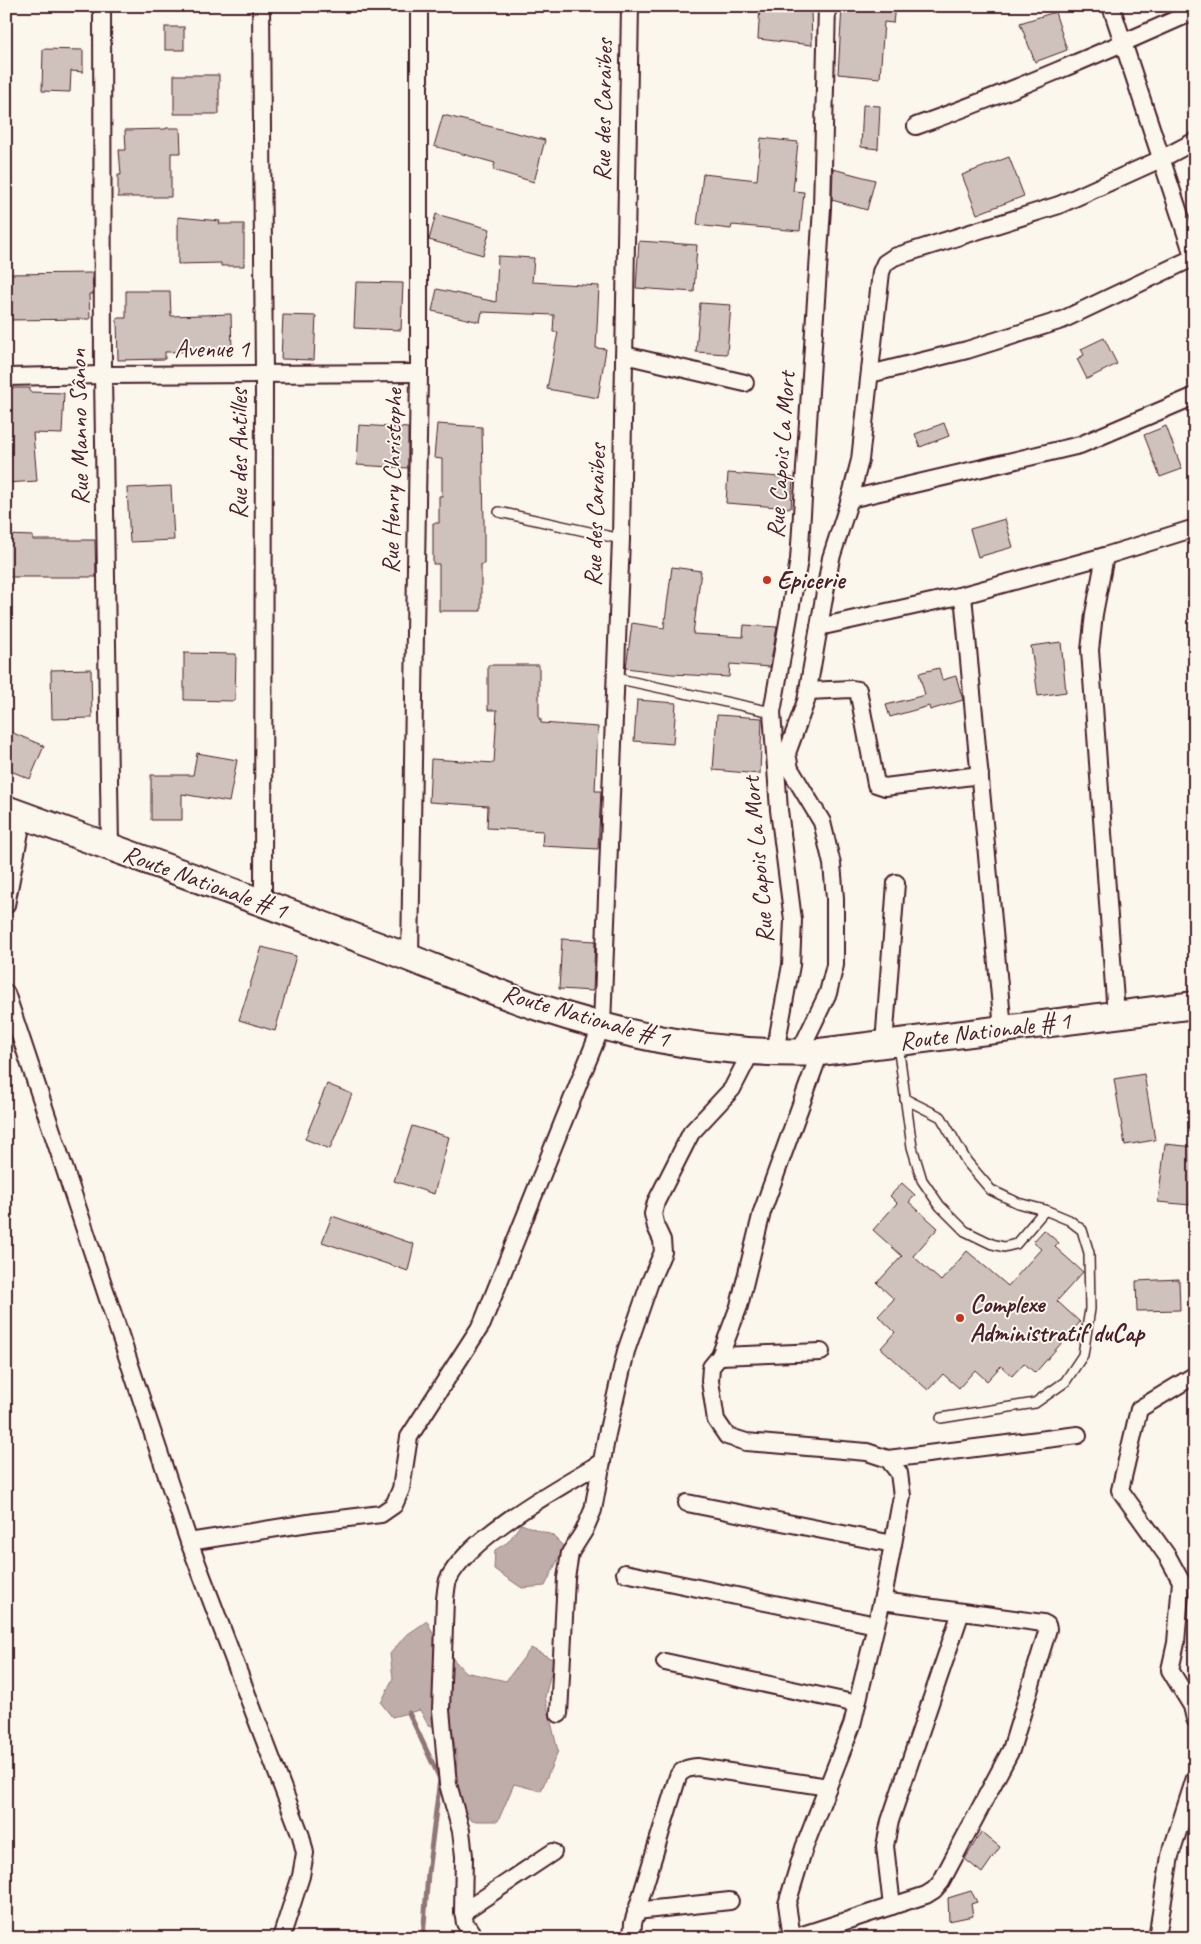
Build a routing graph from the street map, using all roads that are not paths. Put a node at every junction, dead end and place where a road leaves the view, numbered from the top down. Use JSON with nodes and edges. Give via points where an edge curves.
{"nodes":[{"id":1,"x":102,"y":6,"type":"edge"},
{"id":2,"x":261,"y":6,"type":"edge"},
{"id":3,"x":419,"y":6,"type":"edge"},
{"id":4,"x":630,"y":6,"type":"edge"},
{"id":5,"x":828,"y":6,"type":"edge"},
{"id":6,"x":1111,"y":6,"type":"edge"},
{"id":7,"x":1195,"y":11,"type":"edge"},
{"id":8,"x":1123,"y":43,"type":"junction"},
{"id":9,"x":916,"y":126,"type":"dead end"},
{"id":10,"x":1195,"y":141,"type":"edge"},
{"id":11,"x":1161,"y":159,"type":"junction"},
{"id":12,"x":1194,"y":259,"type":"edge"},
{"id":13,"x":624,"y":355,"type":"junction"},
{"id":14,"x":419,"y":373,"type":"junction"},
{"id":15,"x":264,"y":374,"type":"junction"},
{"id":16,"x":870,"y":374,"type":"junction"},
{"id":17,"x":103,"y":375,"type":"junction"},
{"id":18,"x":6,"y":377,"type":"edge"},
{"id":19,"x":745,"y":383,"type":"dead end"},
{"id":20,"x":1195,"y":396,"type":"edge"},
{"id":21,"x":850,"y":500,"type":"junction"},
{"id":22,"x":498,"y":512,"type":"dead end"},
{"id":23,"x":1195,"y":528,"type":"edge"},
{"id":24,"x":620,"y":539,"type":"junction"},
{"id":25,"x":1105,"y":556,"type":"junction"},
{"id":26,"x":963,"y":595,"type":"junction"},
{"id":27,"x":819,"y":627,"type":"junction"},
{"id":28,"x":614,"y":678,"type":"junction"},
{"id":29,"x":808,"y":691,"type":"junction"},
{"id":30,"x":772,"y":712,"type":"junction"},
{"id":31,"x":980,"y":775,"type":"junction"},
{"id":32,"x":15,"y":812,"type":"edge"},
{"id":33,"x":110,"y":847,"type":"junction"},
{"id":34,"x":896,"y":883,"type":"dead end"},
{"id":35,"x":263,"y":902,"type":"junction"},
{"id":36,"x":6,"y":905,"type":"edge"},
{"id":37,"x":410,"y":957,"type":"junction"},
{"id":38,"x":6,"y":993,"type":"edge"},
{"id":39,"x":1195,"y":1004,"type":"edge"},
{"id":40,"x":1116,"y":1015,"type":"junction"},
{"id":41,"x":602,"y":1025,"type":"junction"},
{"id":42,"x":1003,"y":1029,"type":"junction"},
{"id":43,"x":891,"y":1043,"type":"junction"},
{"id":44,"x":786,"y":1052,"type":"junction"},
{"id":45,"x":905,"y":1099,"type":"junction"},
{"id":46,"x":1045,"y":1210,"type":"junction"},
{"id":47,"x":821,"y":1352,"type":"dead end"},
{"id":48,"x":720,"y":1356,"type":"junction"},
{"id":49,"x":1195,"y":1375,"type":"edge"},
{"id":50,"x":941,"y":1418,"type":"dead end"},
{"id":51,"x":1078,"y":1435,"type":"dead end"},
{"id":52,"x":888,"y":1459,"type":"junction"},
{"id":53,"x":602,"y":1462,"type":"junction"},
{"id":54,"x":687,"y":1503,"type":"dead end"},
{"id":55,"x":189,"y":1542,"type":"junction"},
{"id":56,"x":893,"y":1544,"type":"junction"},
{"id":57,"x":625,"y":1573,"type":"dead end"},
{"id":58,"x":1188,"y":1581,"type":"edge"},
{"id":59,"x":882,"y":1601,"type":"junction"},
{"id":60,"x":961,"y":1612,"type":"junction"},
{"id":61,"x":876,"y":1625,"type":"junction"},
{"id":62,"x":665,"y":1662,"type":"dead end"},
{"id":63,"x":857,"y":1704,"type":"junction"},
{"id":64,"x":559,"y":1714,"type":"dead end"},
{"id":65,"x":1195,"y":1719,"type":"edge"},
{"id":66,"x":1195,"y":1778,"type":"edge"},
{"id":67,"x":828,"y":1787,"type":"junction"},
{"id":68,"x":553,"y":1852,"type":"dead end"},
{"id":69,"x":730,"y":1900,"type":"dead end"},
{"id":70,"x":892,"y":1906,"type":"junction"},
{"id":71,"x":636,"y":1911,"type":"junction"},
{"id":72,"x":463,"y":1912,"type":"junction"},
{"id":73,"x":281,"y":1938,"type":"edge"},
{"id":74,"x":475,"y":1938,"type":"edge"},
{"id":75,"x":632,"y":1938,"type":"edge"},
{"id":76,"x":792,"y":1938,"type":"edge"},
{"id":77,"x":1157,"y":1938,"type":"edge"}],
"edges":[{"from":1,"to":17,"type":"street","name":"Rue Manno Sânon"},
{"from":2,"to":15,"type":"street","name":"Rue des Antilles"},
{"from":3,"to":14,"type":"street","name":"Rue Henry Christophe"},
{"from":4,"to":13,"type":"street","name":"Rue des Caraïbes"},
{"from":5,"to":30,"type":"street","name":"Rue Capois La Mort","via":[[822,208],[799,560]]},
{"from":6,"to":8,"type":"street"},
{"from":7,"to":8,"type":"street"},
{"from":8,"to":9,"type":"street"},
{"from":8,"to":11,"type":"street"},
{"from":10,"to":11,"type":"street"},
{"from":11,"to":12,"type":"street"},
{"from":11,"to":16,"type":"street","via":[[1059,205],[894,257],[885,263]]},
{"from":12,"to":16,"type":"street","via":[[1062,320],[967,350]]},
{"from":13,"to":19,"type":"street"},
{"from":13,"to":24,"type":"street","name":"Rue des Caraïbes"},
{"from":14,"to":15,"type":"street","name":"Avenue 1"},
{"from":14,"to":37,"type":"street","name":"Rue Henry Christophe"},
{"from":15,"to":17,"type":"street","name":"Avenue 1"},
{"from":15,"to":35,"type":"street","name":"Rue des Antilles"},
{"from":16,"to":21,"type":"street","via":[[860,460]]},
{"from":17,"to":18,"type":"street","name":"Avenue 1"},
{"from":17,"to":33,"type":"street","name":"Rue Manno Sânon"},
{"from":20,"to":21,"type":"street","via":[[1080,446]]},
{"from":21,"to":27,"type":"street","via":[[831,558]]},
{"from":22,"to":24,"type":"lane"},
{"from":23,"to":25,"type":"street"},
{"from":24,"to":28,"type":"street","name":"Rue des Caraïbes"},
{"from":25,"to":26,"type":"street"},
{"from":25,"to":40,"type":"street","via":[[1090,650]]},
{"from":26,"to":27,"type":"street"},
{"from":26,"to":31,"type":"street"},
{"from":27,"to":29,"type":"street"},
{"from":28,"to":30,"type":"lane"},
{"from":28,"to":41,"type":"street","name":"Rue des Caraïbes"},
{"from":29,"to":31,"type":"street","via":[[858,690],[876,784],[885,788]]},
{"from":29,"to":44,"type":"street","via":[[787,753],[790,769],[822,822],[832,864],[835,965],[828,993]]},
{"from":30,"to":44,"type":"street","name":"Rue Capois La Mort","via":[[779,810],[793,920]]},
{"from":31,"to":42,"type":"street"},
{"from":32,"to":33,"type":"main road","name":"Route Nationale # 1"},
{"from":32,"to":36,"type":"street"},
{"from":33,"to":35,"type":"main road","name":"Route Nationale # 1"},
{"from":34,"to":43,"type":"street"},
{"from":35,"to":37,"type":"main road","name":"Route Nationale # 1"},
{"from":37,"to":41,"type":"main road","name":"Route Nationale # 1","via":[[538,1007]]},
{"from":38,"to":55,"type":"street"},
{"from":39,"to":40,"type":"main road","name":"Route Nationale # 1"},
{"from":40,"to":42,"type":"main road","name":"Route Nationale # 1"},
{"from":41,"to":44,"type":"main road","name":"Route Nationale # 1","via":[[693,1046]]},
{"from":41,"to":55,"type":"street","name":"Rue des Caraïbes","via":[[482,1324],[409,1437],[401,1489],[394,1505],[381,1514]]},
{"from":42,"to":43,"type":"main road","name":"Route Nationale # 1"},
{"from":43,"to":44,"type":"main road","name":"Route Nationale # 1"},
{"from":43,"to":45,"type":"lane"},
{"from":44,"to":48,"type":"street","via":[[762,1212],[740,1306]]},
{"from":44,"to":53,"type":"street","via":[[732,1089],[691,1133],[656,1202],[656,1227],[664,1252],[626,1350]]},
{"from":45,"to":46,"type":"lane","via":[[940,1117],[966,1162],[991,1190],[1018,1203]]},
{"from":45,"to":46,"type":"lane","via":[[912,1147],[922,1180],[940,1206],[965,1231],[992,1244],[1004,1247],[1016,1244]]},
{"from":46,"to":50,"type":"lane","via":[[1069,1220],[1082,1230],[1089,1253],[1090,1309],[1083,1355],[1065,1382],[1035,1403]]},
{"from":47,"to":48,"type":"street"},
{"from":48,"to":52,"type":"street","via":[[711,1367],[710,1381],[716,1420],[728,1436],[746,1442],[867,1452]]},
{"from":49,"to":58,"type":"street","via":[[1139,1409],[1120,1490]]},
{"from":51,"to":52,"type":"street"},
{"from":52,"to":56,"type":"street","via":[[899,1473],[902,1496]]},
{"from":53,"to":64,"type":"street","via":[[593,1510],[570,1554],[567,1570]]},
{"from":53,"to":72,"type":"street","via":[[495,1530],[461,1561],[448,1581],[441,1710],[448,1784],[464,1856]]},
{"from":54,"to":56,"type":"street"},
{"from":55,"to":73,"type":"street","via":[[305,1853]]},
{"from":56,"to":59,"type":"street"},
{"from":57,"to":61,"type":"street"},
{"from":58,"to":65,"type":"street","via":[[1170,1670],[1192,1706]]},
{"from":59,"to":60,"type":"street"},
{"from":59,"to":61,"type":"street"},
{"from":60,"to":70,"type":"street","via":[[890,1821],[885,1846]]},
{"from":60,"to":70,"type":"street","via":[[1043,1623],[1048,1629],[1011,1750],[941,1882],[926,1895]]},
{"from":61,"to":63,"type":"street"},
{"from":62,"to":63,"type":"street"},
{"from":63,"to":67,"type":"street"},
{"from":66,"to":77,"type":"street","via":[[1170,1856]]},
{"from":67,"to":71,"type":"street","via":[[687,1768],[678,1776]]},
{"from":67,"to":76,"type":"street","via":[[787,1904]]},
{"from":68,"to":72,"type":"street"},
{"from":69,"to":71,"type":"street"},
{"from":70,"to":76,"type":"street"},
{"from":71,"to":75,"type":"street"},
{"from":72,"to":74,"type":"street","via":[[465,1923]]}]}
